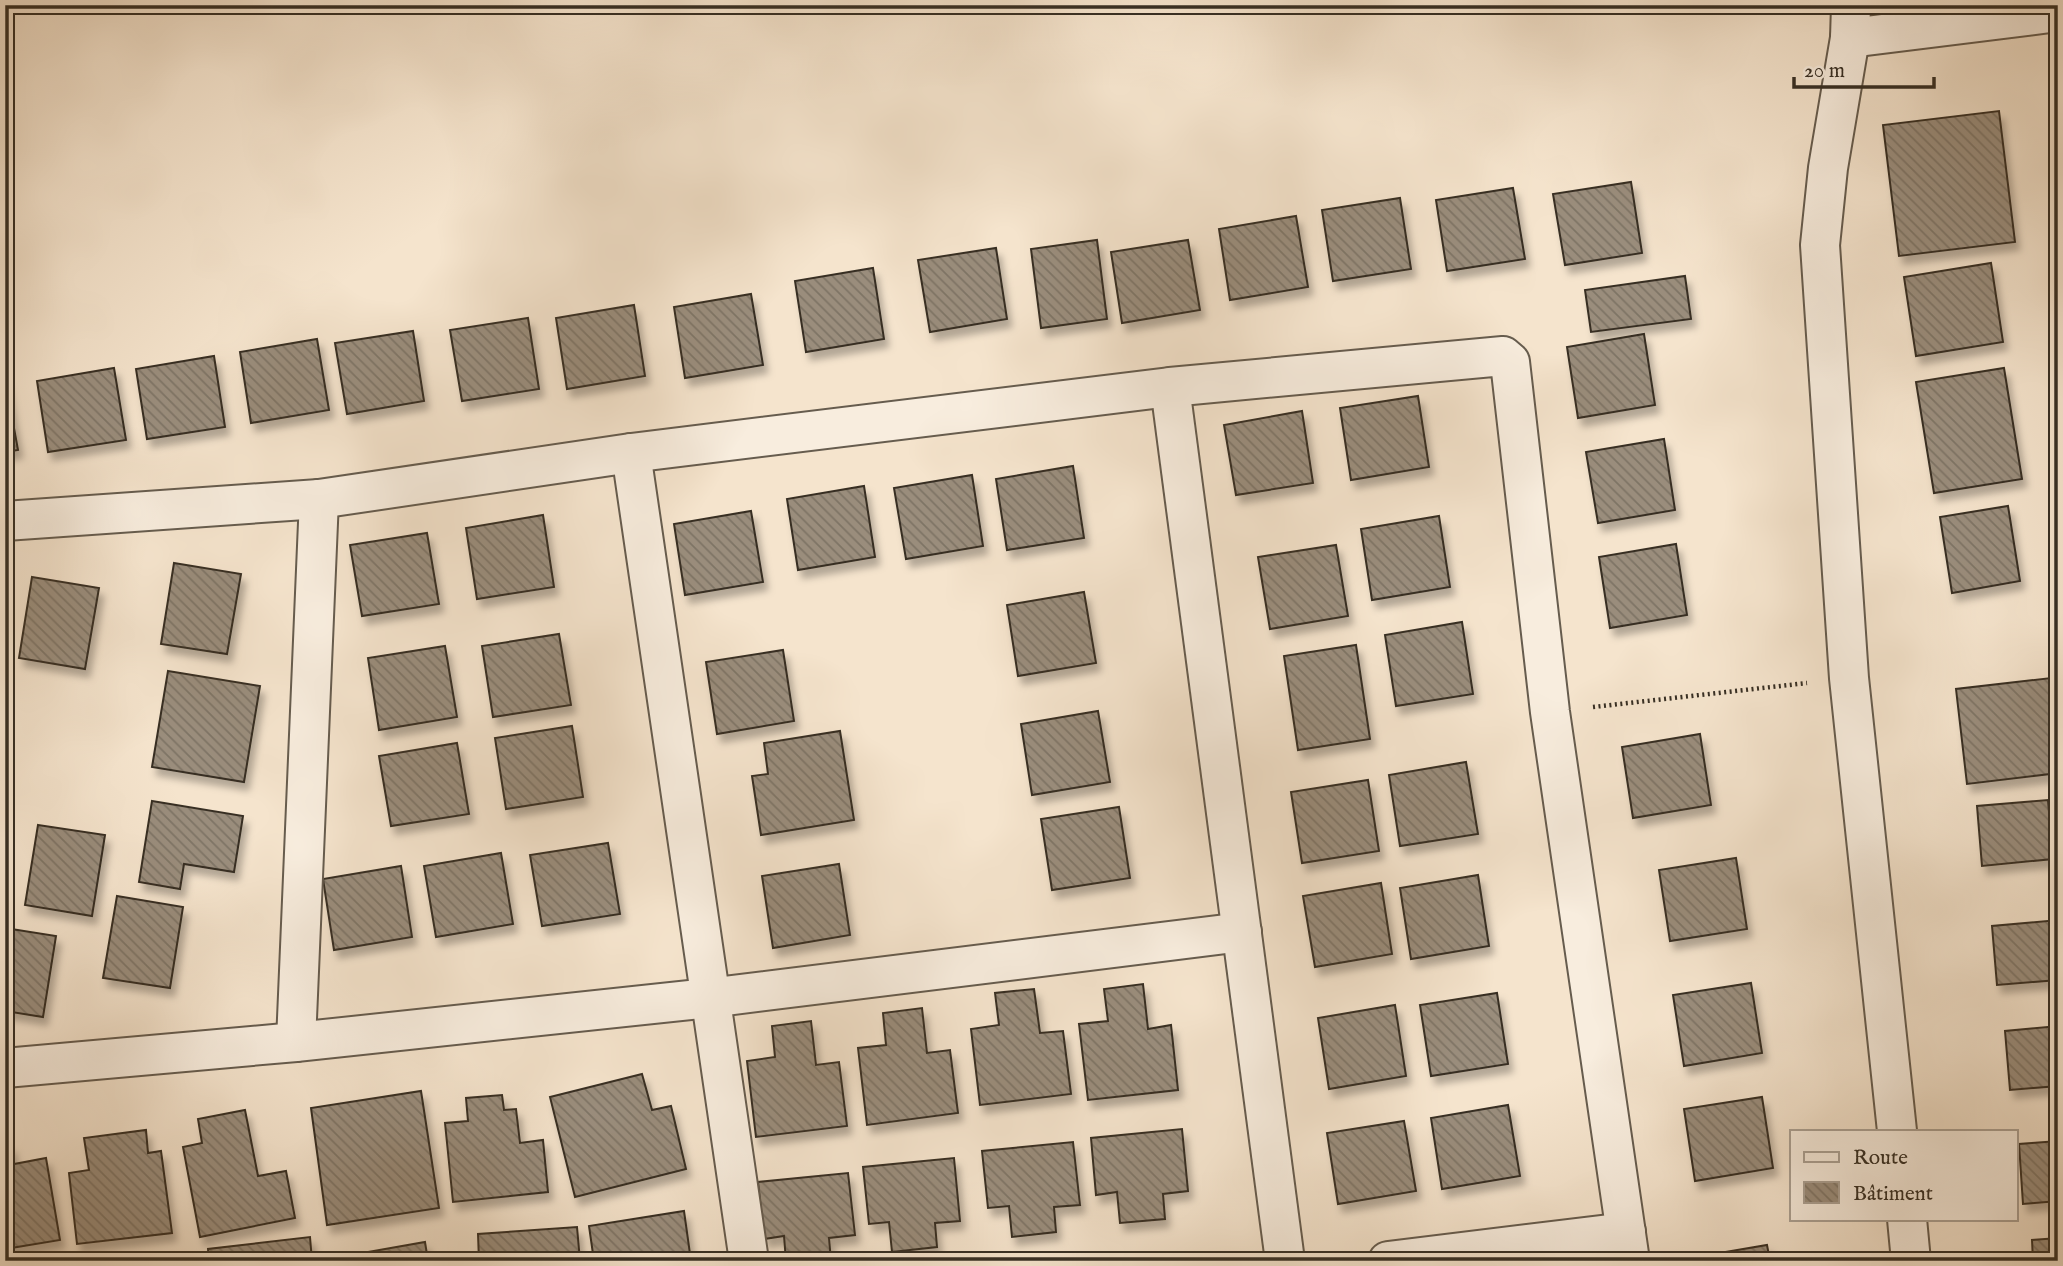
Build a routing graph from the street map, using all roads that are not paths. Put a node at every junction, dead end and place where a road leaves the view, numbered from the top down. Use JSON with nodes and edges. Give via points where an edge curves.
{"nodes":[{"id":1,"x":2058,"y":12,"type":"edge"},
{"id":2,"x":1850,"y":21,"type":"edge"},
{"id":3,"x":1170,"y":387,"type":"junction"},
{"id":4,"x":631,"y":453,"type":"junction"},
{"id":5,"x":319,"y":499,"type":"junction"},
{"id":6,"x":5,"y":521,"type":"edge"},
{"id":7,"x":1241,"y":932,"type":"junction"},
{"id":8,"x":709,"y":998,"type":"junction"},
{"id":9,"x":296,"y":1042,"type":"junction"},
{"id":10,"x":5,"y":1068,"type":"edge"},
{"id":11,"x":1897,"y":1130,"type":"edge"},
{"id":12,"x":1907,"y":1220,"type":"edge"},
{"id":13,"x":1628,"y":1246,"type":"edge"},
{"id":14,"x":749,"y":1261,"type":"edge"},
{"id":15,"x":1285,"y":1261,"type":"edge"},
{"id":16,"x":1388,"y":1261,"type":"edge"},
{"id":17,"x":1911,"y":1261,"type":"edge"}],
"edges":[{"from":1,"to":2,"type":"street"},
{"from":2,"to":11,"type":"street","via":[[1820,245],[1849,678]]},
{"from":3,"to":4,"type":"street"},
{"from":3,"to":7,"type":"street"},
{"from":3,"to":13,"type":"street","via":[[1503,356],[1510,362],[1550,712]]},
{"from":4,"to":5,"type":"street"},
{"from":4,"to":8,"type":"street"},
{"from":5,"to":6,"type":"street"},
{"from":5,"to":9,"type":"street"},
{"from":7,"to":8,"type":"street"},
{"from":7,"to":15,"type":"street"},
{"from":8,"to":9,"type":"street"},
{"from":8,"to":14,"type":"street"},
{"from":9,"to":10,"type":"street"},
{"from":12,"to":17,"type":"street"},
{"from":13,"to":16,"type":"street"}]}
